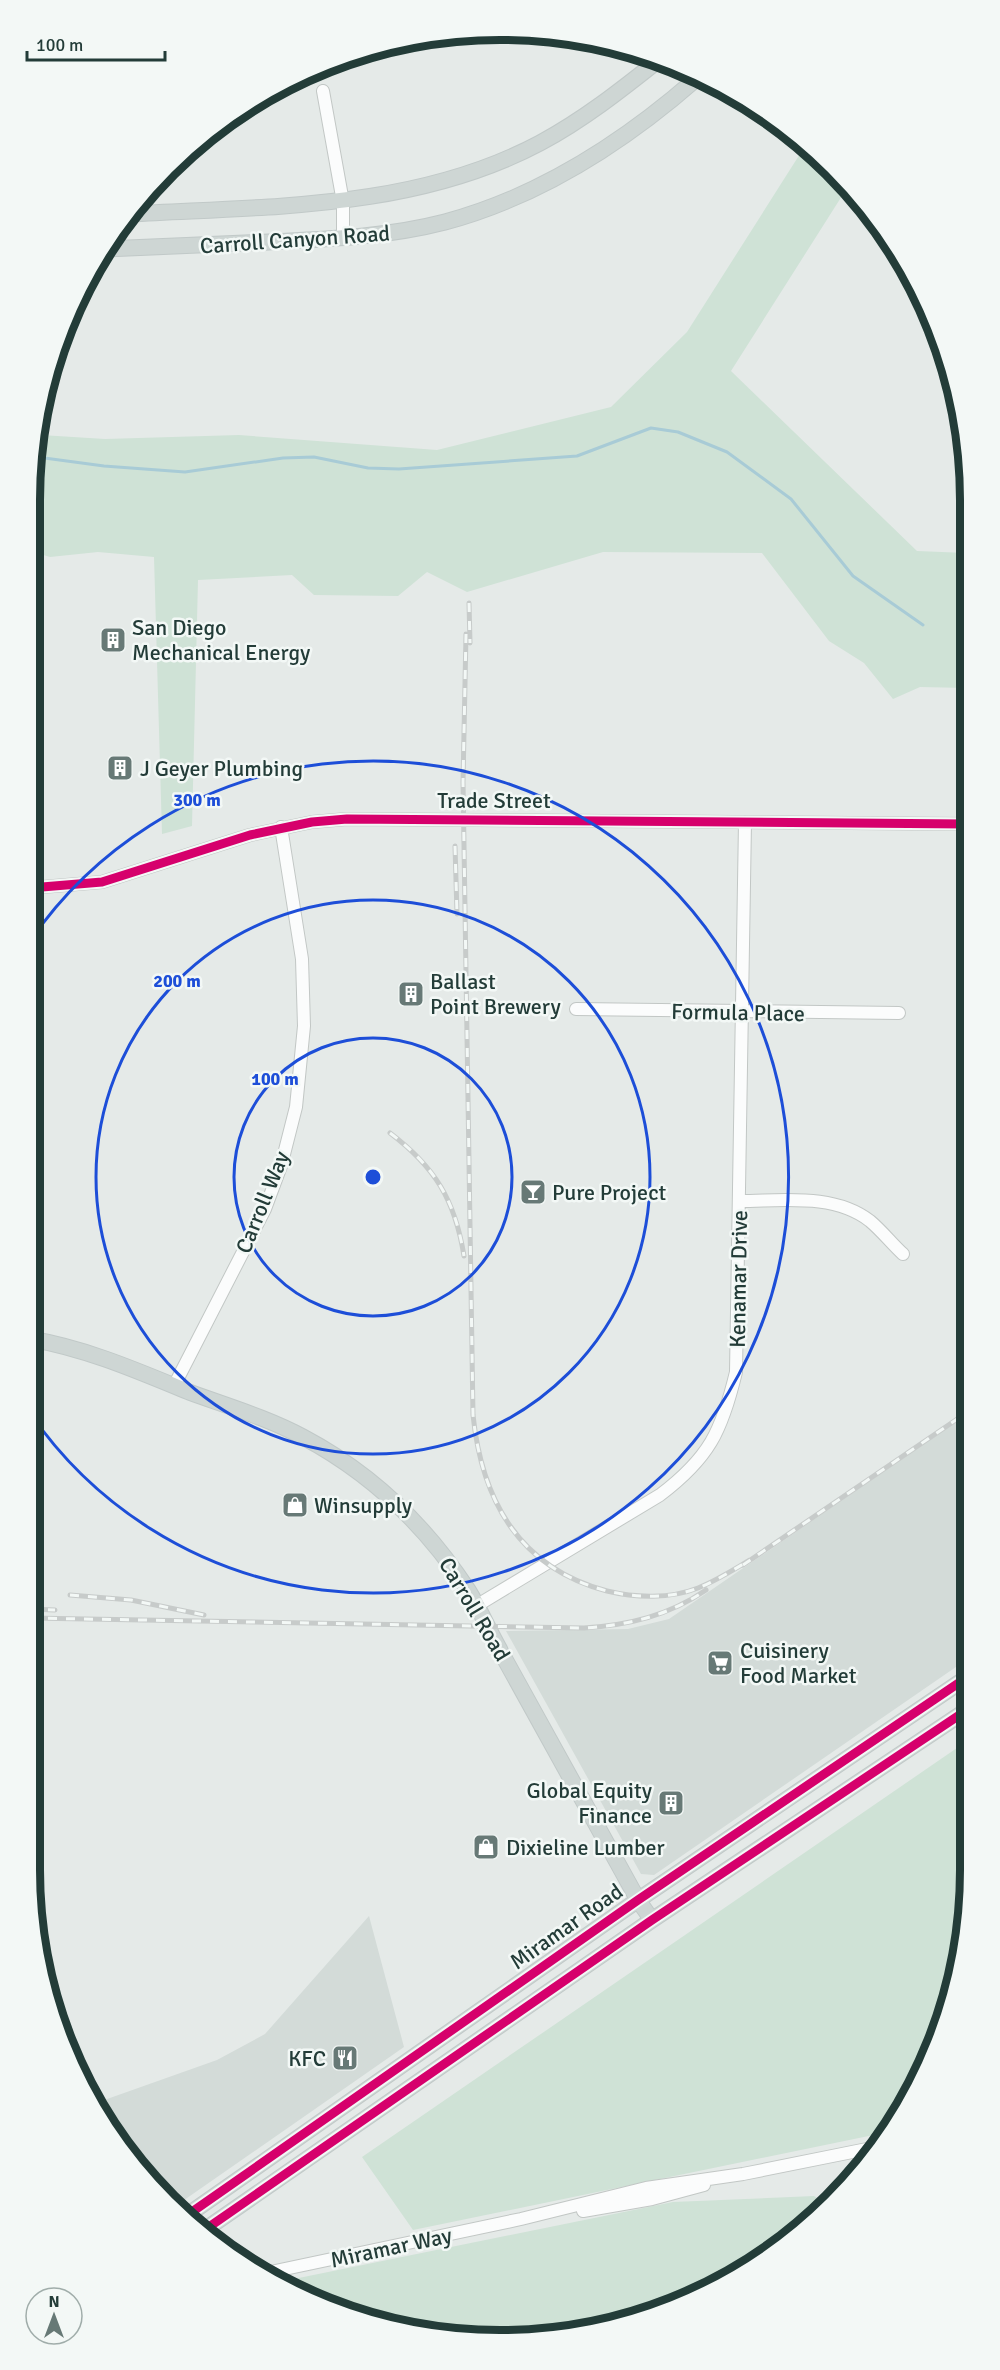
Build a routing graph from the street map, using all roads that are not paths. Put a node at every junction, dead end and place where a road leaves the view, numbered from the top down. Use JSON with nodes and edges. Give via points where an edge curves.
{"nodes":[{"id":1,"x":651,"y":66,"type":"edge"},
{"id":2,"x":692,"y":83,"type":"edge"},
{"id":3,"x":323,"y":91,"type":"dead end"},
{"id":4,"x":343,"y":202,"type":"junction"},
{"id":5,"x":141,"y":213,"type":"edge"},
{"id":6,"x":343,"y":239,"type":"junction"},
{"id":7,"x":116,"y":249,"type":"edge"},
{"id":8,"x":745,"y":822,"type":"junction"},
{"id":9,"x":960,"y":824,"type":"edge"},
{"id":10,"x":281,"y":827,"type":"junction"},
{"id":11,"x":40,"y":887,"type":"edge"},
{"id":12,"x":576,"y":1009,"type":"dead end"},
{"id":13,"x":741,"y":1013,"type":"junction"},
{"id":14,"x":899,"y":1013,"type":"dead end"},
{"id":15,"x":740,"y":1201,"type":"junction"},
{"id":16,"x":903,"y":1254,"type":"dead end"},
{"id":17,"x":40,"y":1342,"type":"edge"},
{"id":18,"x":174,"y":1386,"type":"junction"},
{"id":19,"x":476,"y":1606,"type":"junction"},
{"id":20,"x":960,"y":1682,"type":"edge"},
{"id":21,"x":960,"y":1715,"type":"edge"},
{"id":22,"x":638,"y":1900,"type":"junction"},
{"id":23,"x":652,"y":1920,"type":"junction"},
{"id":24,"x":865,"y":2149,"type":"edge"},
{"id":25,"x":193,"y":2211,"type":"edge"},
{"id":26,"x":210,"y":2226,"type":"edge"},
{"id":27,"x":276,"y":2271,"type":"edge"}],
"edges":[{"from":1,"to":4,"type":"main road","name":"Carroll Canyon Road","via":[[608,101],[540,143],[491,165],[432,184]]},
{"from":2,"to":6,"type":"main road","name":"Carroll Canyon Road","via":[[599,152],[518,195],[445,222]]},
{"from":3,"to":4,"type":"street"},
{"from":4,"to":5,"type":"main road","name":"Carroll Canyon Road"},
{"from":4,"to":6,"type":"street"},
{"from":6,"to":7,"type":"main road","name":"Carroll Canyon Road"},
{"from":8,"to":9,"type":"street","name":"Trade Street"},
{"from":8,"to":10,"type":"street","name":"Trade Street","via":[[347,819]]},
{"from":8,"to":13,"type":"street","name":"Kenamar Drive"},
{"from":10,"to":11,"type":"street","name":"Trade Street","via":[[102,882]]},
{"from":10,"to":18,"type":"street","name":"Carroll Way","via":[[302,959],[304,1026],[296,1107],[265,1209]]},
{"from":12,"to":13,"type":"street","name":"Formula Place"},
{"from":13,"to":14,"type":"street","name":"Formula Place"},
{"from":13,"to":15,"type":"street","name":"Kenamar Drive"},
{"from":15,"to":16,"type":"street","via":[[826,1202],[848,1208],[870,1221]]},
{"from":15,"to":19,"type":"street","name":"Kenamar Drive","via":[[736,1372],[726,1413],[710,1447],[687,1475],[660,1495]]},
{"from":17,"to":18,"type":"main road","name":"Carroll Road","via":[[95,1356]]},
{"from":18,"to":19,"type":"main road","name":"Carroll Road","via":[[302,1436],[345,1462],[417,1523]]},
{"from":19,"to":22,"type":"main road","name":"Carroll Road"},
{"from":20,"to":22,"type":"main road","name":"Miramar Road"},
{"from":21,"to":23,"type":"main road","name":"Miramar Road"},
{"from":22,"to":23,"type":"main road","name":"Carroll Road"},
{"from":22,"to":25,"type":"main road","name":"Miramar Road"},
{"from":23,"to":26,"type":"main road","name":"Miramar Road"},
{"from":24,"to":27,"type":"street","name":"Miramar Way","via":[[646,2188],[521,2220]]}]}
